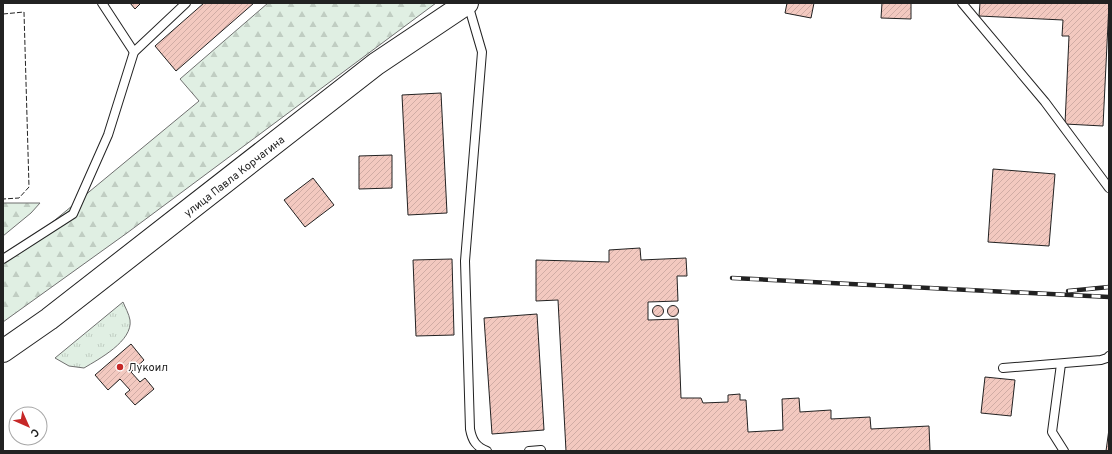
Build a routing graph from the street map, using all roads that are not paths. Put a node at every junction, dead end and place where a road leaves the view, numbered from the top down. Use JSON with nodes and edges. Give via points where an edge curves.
{"nodes":[{"id":1,"x":102,"y":3,"type":"edge"},
{"id":2,"x":186,"y":3,"type":"edge"},
{"id":3,"x":467,"y":3,"type":"edge"},
{"id":4,"x":962,"y":3,"type":"edge"},
{"id":5,"x":134,"y":52,"type":"junction"},
{"id":6,"x":1109,"y":188,"type":"edge"},
{"id":7,"x":3,"y":259,"type":"edge"},
{"id":8,"x":3,"y":351,"type":"edge"},
{"id":9,"x":1109,"y":356,"type":"edge"},
{"id":10,"x":1061,"y":364,"type":"junction"},
{"id":11,"x":1003,"y":368,"type":"dead end"},
{"id":12,"x":541,"y":450,"type":"edge"},
{"id":13,"x":487,"y":451,"type":"edge"},
{"id":14,"x":529,"y":451,"type":"edge"},
{"id":15,"x":1064,"y":451,"type":"edge"}],
"edges":[{"from":1,"to":5,"type":"lane"},
{"from":2,"to":5,"type":"lane"},
{"from":3,"to":8,"type":"main road","name":"улица Павла Корчагина","via":[[376,64],[56,314]]},
{"from":3,"to":13,"type":"lane","via":[[482,52],[465,261],[470,429],[473,441]]},
{"from":4,"to":6,"type":"lane","via":[[1045,102]]},
{"from":5,"to":7,"type":"lane","via":[[108,135],[73,214]]},
{"from":9,"to":10,"type":"lane","via":[[1101,360]]},
{"from":10,"to":11,"type":"lane"},
{"from":10,"to":15,"type":"lane","via":[[1052,432]]},
{"from":12,"to":14,"type":"lane"}]}
